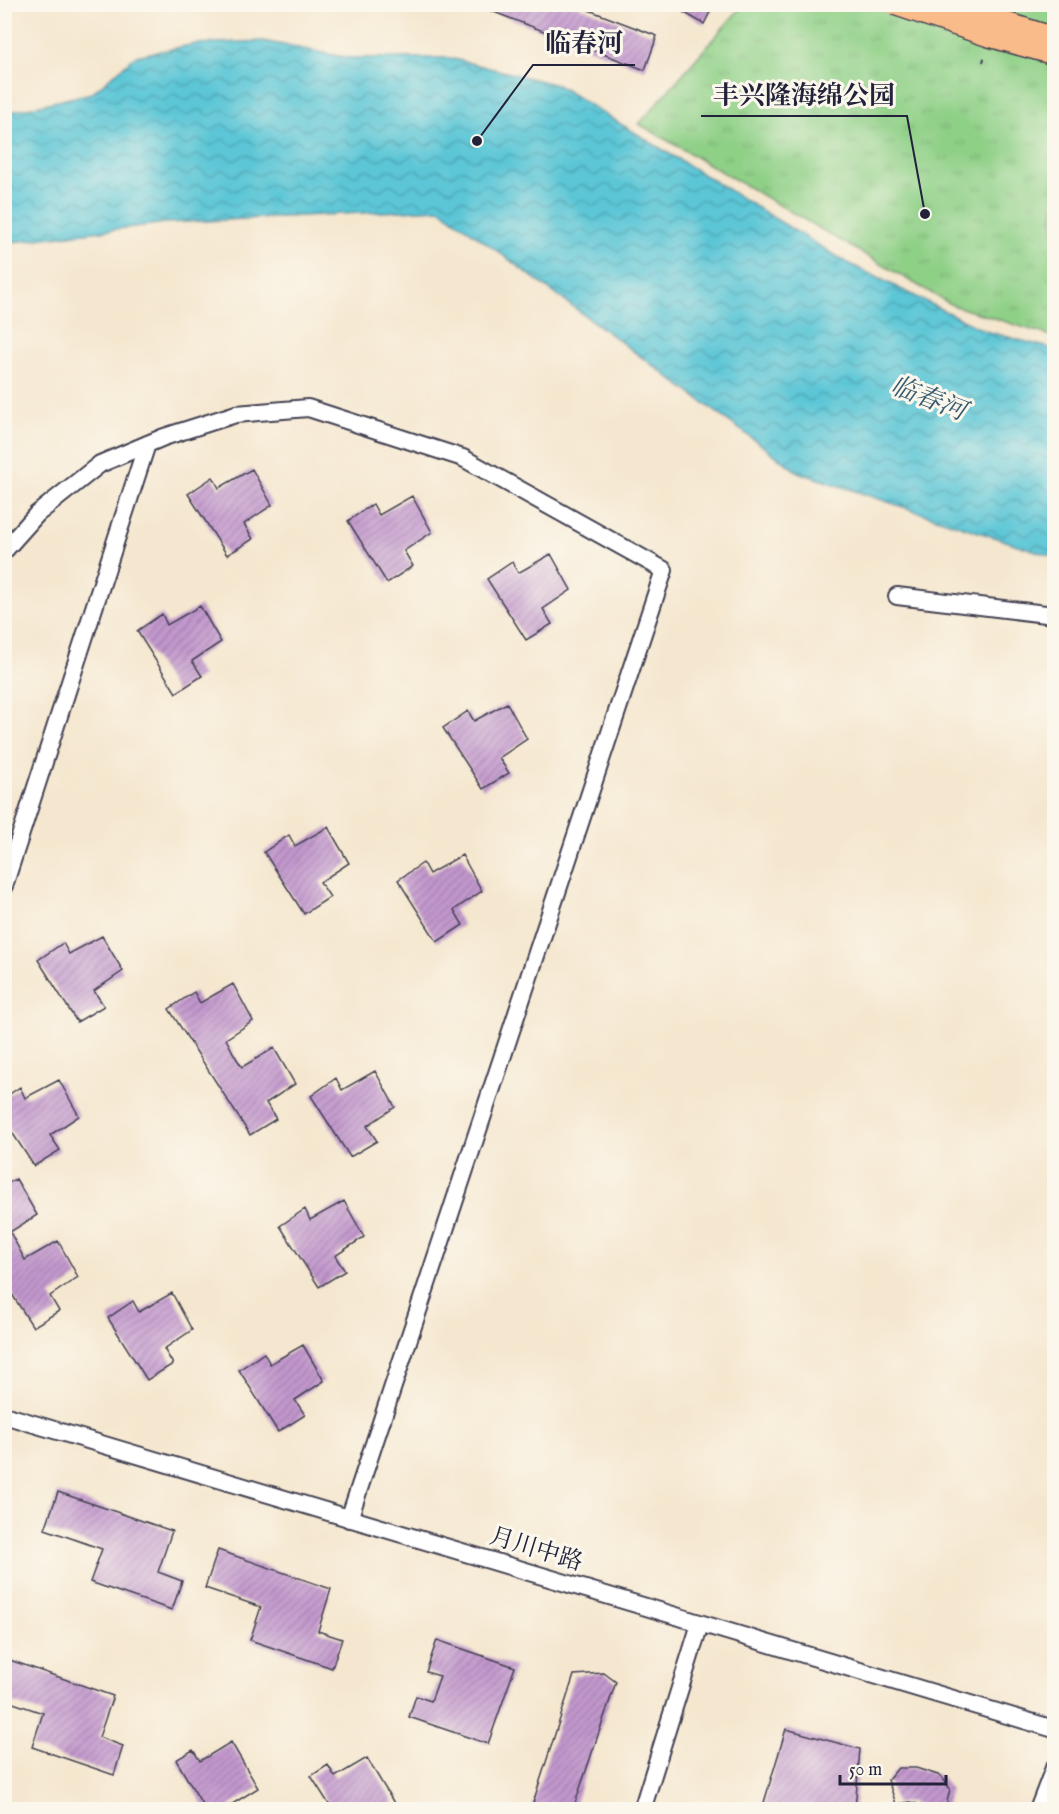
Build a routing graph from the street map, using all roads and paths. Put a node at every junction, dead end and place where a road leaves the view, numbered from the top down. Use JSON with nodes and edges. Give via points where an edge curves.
{"nodes":[{"id":1,"x":894,"y":4,"type":"edge"},
{"id":2,"x":945,"y":4,"type":"edge"},
{"id":3,"x":1054,"y":38,"type":"edge"},
{"id":4,"x":1054,"y":54,"type":"edge"},
{"id":5,"x":147,"y":444,"type":"junction"},
{"id":6,"x":4,"y":551,"type":"edge"},
{"id":7,"x":897,"y":596,"type":"dead end"},
{"id":8,"x":1054,"y":615,"type":"edge"},
{"id":9,"x":4,"y":886,"type":"edge"},
{"id":10,"x":4,"y":1415,"type":"edge"},
{"id":11,"x":349,"y":1519,"type":"junction"},
{"id":12,"x":700,"y":1624,"type":"junction"},
{"id":13,"x":1054,"y":1729,"type":"edge"},
{"id":14,"x":1054,"y":1768,"type":"edge"},
{"id":15,"x":642,"y":1809,"type":"edge"},
{"id":16,"x":1038,"y":1809,"type":"edge"}],
"edges":[{"from":1,"to":4,"type":"main road","bridge":true},
{"from":2,"to":3,"type":"main road","bridge":true},
{"from":5,"to":6,"type":"street","via":[[100,464],[37,514]]},
{"from":5,"to":9,"type":"street"},
{"from":5,"to":11,"type":"street","via":[[236,414],[308,408],[463,458],[664,570]]},
{"from":7,"to":8,"type":"street"},
{"from":10,"to":11,"type":"street","name":"月川中路"},
{"from":11,"to":12,"type":"street","name":"月川中路"},
{"from":12,"to":13,"type":"street","name":"月川中路"},
{"from":12,"to":15,"type":"street"},
{"from":14,"to":16,"type":"street"}]}
